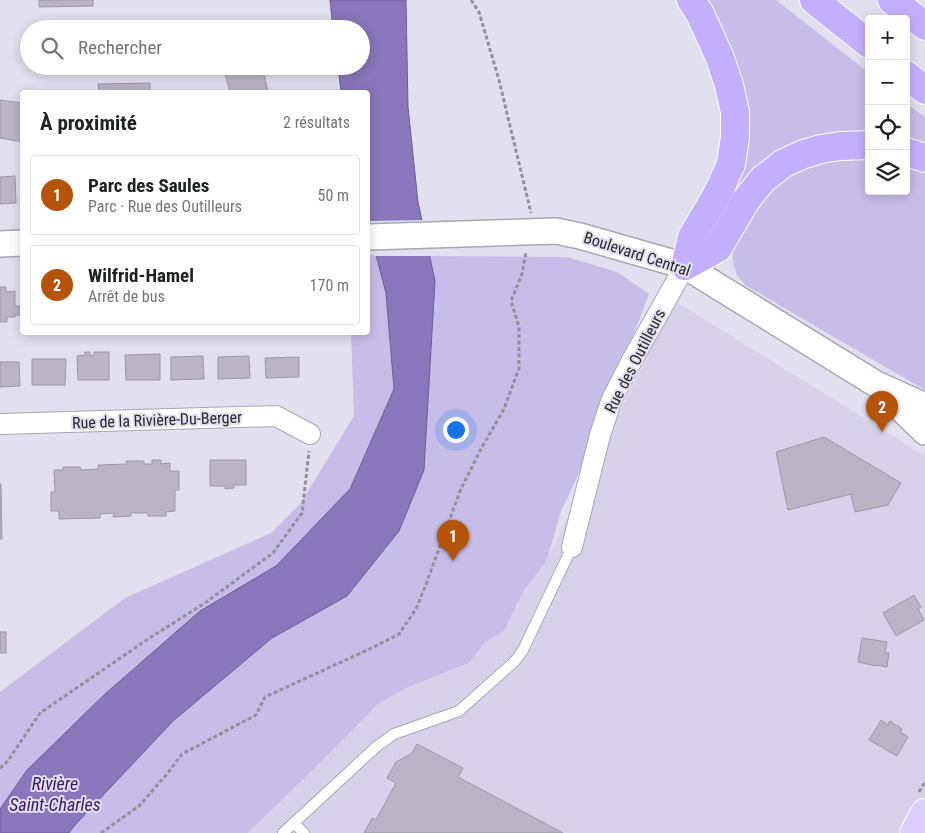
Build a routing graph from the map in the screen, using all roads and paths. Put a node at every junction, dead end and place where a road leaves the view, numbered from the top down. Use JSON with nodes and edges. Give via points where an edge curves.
{"nodes":[{"id":1,"x":471,"y":0,"type":"edge"},
{"id":2,"x":691,"y":0,"type":"edge"},
{"id":3,"x":814,"y":0,"type":"edge"},
{"id":4,"x":892,"y":0,"type":"edge"},
{"id":5,"x":925,"y":26,"type":"edge"},
{"id":6,"x":865,"y":41,"type":"edge"},
{"id":7,"x":910,"y":78,"type":"edge"},
{"id":8,"x":925,"y":90,"type":"edge"},
{"id":9,"x":865,"y":145,"type":"edge"},
{"id":10,"x":910,"y":153,"type":"edge"},
{"id":11,"x":925,"y":158,"type":"edge"},
{"id":12,"x":532,"y":218,"type":"dead end"},
{"id":13,"x":370,"y":237,"type":"edge"},
{"id":14,"x":0,"y":244,"type":"edge"},
{"id":15,"x":20,"y":244,"type":"edge"},
{"id":16,"x":527,"y":246,"type":"dead end"},
{"id":17,"x":685,"y":266,"type":"junction"},
{"id":18,"x":876,"y":384,"type":"junction"},
{"id":19,"x":925,"y":406,"type":"edge"},
{"id":20,"x":0,"y":424,"type":"edge"},
{"id":21,"x":925,"y":432,"type":"edge"},
{"id":22,"x":310,"y":434,"type":"joint"},
{"id":23,"x":572,"y":547,"type":"joint"},
{"id":24,"x":0,"y":768,"type":"edge"},
{"id":25,"x":925,"y":813,"type":"edge"},
{"id":26,"x":294,"y":823,"type":"junction"},
{"id":27,"x":101,"y":833,"type":"edge"},
{"id":28,"x":283,"y":833,"type":"edge"},
{"id":29,"x":304,"y":833,"type":"edge"},
{"id":30,"x":914,"y":833,"type":"edge"}],
"edges":[{"from":1,"to":12,"type":"path","via":[[479,12],[499,80]]},
{"from":2,"to":17,"type":"highway","via":[[730,85],[735,137],[731,164],[692,237]]},
{"from":3,"to":6,"type":"highway"},
{"from":4,"to":5,"type":"highway"},
{"from":7,"to":8,"type":"highway"},
{"from":9,"to":17,"type":"highway","via":[[821,149],[784,163],[763,178],[718,248]]},
{"from":10,"to":11,"type":"highway"},
{"from":13,"to":17,"type":"street","name":"Boulevard Central","via":[[556,231]]},
{"from":14,"to":15,"type":"street"},
{"from":16,"to":27,"type":"path","via":[[522,274],[511,301],[519,327],[519,368],[504,409],[460,491],[416,609],[400,634],[265,697],[256,715],[182,754],[139,806]]},
{"from":17,"to":18,"type":"street","name":"Boulevard Central"},
{"from":17,"to":23,"type":"street","name":"Rue des Outilleurs","via":[[612,399]]},
{"from":18,"to":19,"type":"street","name":"Boulevard Central"},
{"from":18,"to":21,"type":"street","name":"Boulevard Central"},
{"from":20,"to":22,"type":"street","name":"Rue de la Rivière-Du-Berger","via":[[276,416]]},
{"from":22,"to":24,"type":"path","via":[[302,513],[273,553],[205,603],[40,713]]},
{"from":23,"to":26,"type":"lane","via":[[515,661],[459,710],[394,734],[376,747]]},
{"from":25,"to":30,"type":"main road"},
{"from":26,"to":28,"type":"lane"},
{"from":26,"to":29,"type":"lane"}]}
